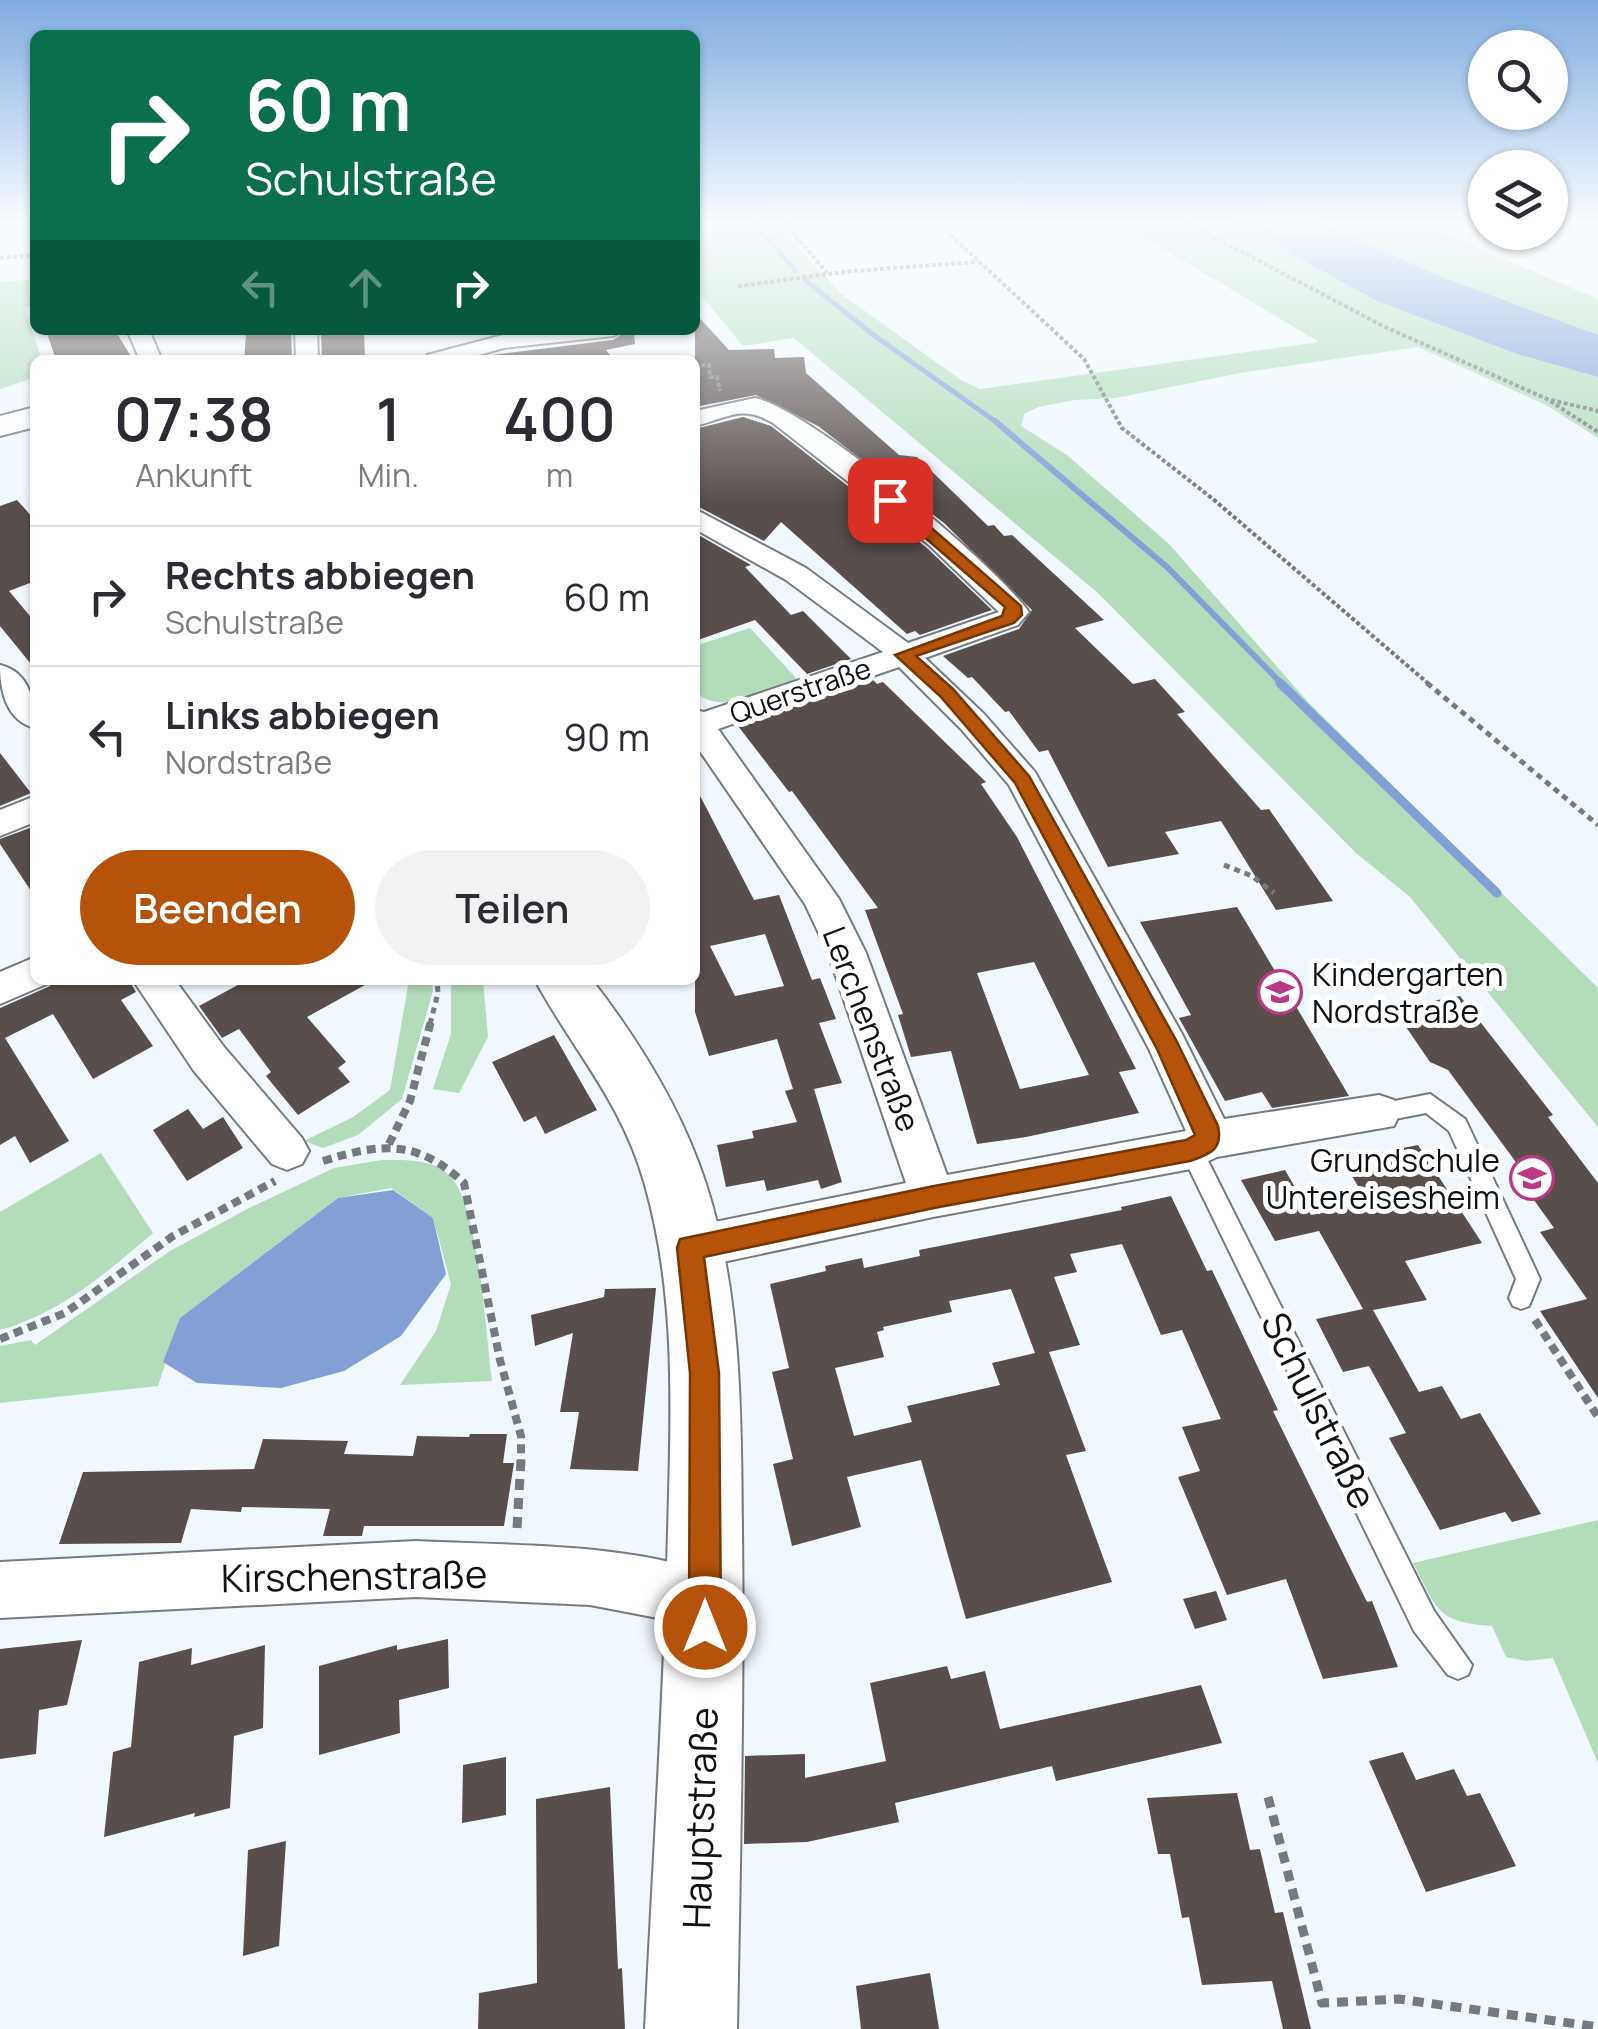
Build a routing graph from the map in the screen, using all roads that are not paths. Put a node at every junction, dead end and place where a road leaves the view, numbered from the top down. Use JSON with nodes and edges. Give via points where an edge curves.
{"nodes":[{"id":1,"x":582,"y":335,"type":"edge"},
{"id":2,"x":466,"y":354,"type":"edge"},
{"id":3,"x":700,"y":418,"type":"edge"},
{"id":4,"x":700,"y":520,"type":"edge"},
{"id":5,"x":904,"y":655,"type":"junction"},
{"id":6,"x":4,"y":686,"type":"edge"},
{"id":7,"x":30,"y":713,"type":"edge"},
{"id":8,"x":700,"y":721,"type":"edge"},
{"id":9,"x":700,"y":726,"type":"edge"},
{"id":10,"x":30,"y":810,"type":"edge"},
{"id":11,"x":0,"y":824,"type":"edge"},
{"id":12,"x":30,"y":975,"type":"edge"},
{"id":13,"x":157,"y":985,"type":"edge"},
{"id":14,"x":566,"y":985,"type":"edge"},
{"id":15,"x":0,"y":990,"type":"edge"},
{"id":16,"x":1379,"y":1113,"type":"joint"},
{"id":17,"x":1200,"y":1145,"type":"junction"},
{"id":18,"x":297,"y":1163,"type":"road end"},
{"id":19,"x":934,"y":1197,"type":"junction"},
{"id":20,"x":690,"y":1248,"type":"junction"},
{"id":21,"x":1521,"y":1298,"type":"road end"},
{"id":22,"x":0,"y":1590,"type":"edge"},
{"id":23,"x":705,"y":1600,"type":"junction"},
{"id":24,"x":1458,"y":1665,"type":"dead end"},
{"id":25,"x":691,"y":2029,"type":"edge"}],
"edges":[{"from":1,"to":2,"type":"street"},
{"from":3,"to":5,"type":"street","name":"Querstraße","via":[[740,406],[768,409],[890,500],[1013,606],[1013,615]]},
{"from":4,"to":5,"type":"street","via":[[858,615]]},
{"from":5,"to":8,"type":"street","name":"Querstraße"},
{"from":5,"to":17,"type":"street","via":[[946,692],[1022,780],[1168,1046],[1206,1126]]},
{"from":6,"to":7,"type":"street"},
{"from":9,"to":19,"type":"street","name":"Lerchenstraße","via":[[821,900],[847,953]]},
{"from":10,"to":11,"type":"street"},
{"from":12,"to":15,"type":"street"},
{"from":13,"to":18,"type":"street"},
{"from":14,"to":20,"type":"main road","name":"Hauptstraße","via":[[603,1034],[661,1143]]},
{"from":16,"to":17,"type":"street"},
{"from":16,"to":21,"type":"lane","via":[[1430,1102],[1457,1125],[1528,1278]]},
{"from":17,"to":19,"type":"street"},
{"from":17,"to":24,"type":"lane","name":"Schulstraße","via":[[1424,1621]]},
{"from":19,"to":20,"type":"street"},
{"from":20,"to":23,"type":"main road","name":"Hauptstraße","via":[[704,1373]]},
{"from":22,"to":23,"type":"street","name":"Kirschenstraße","via":[[416,1570],[590,1577]]},
{"from":23,"to":25,"type":"main road","name":"Hauptstraße"}]}
